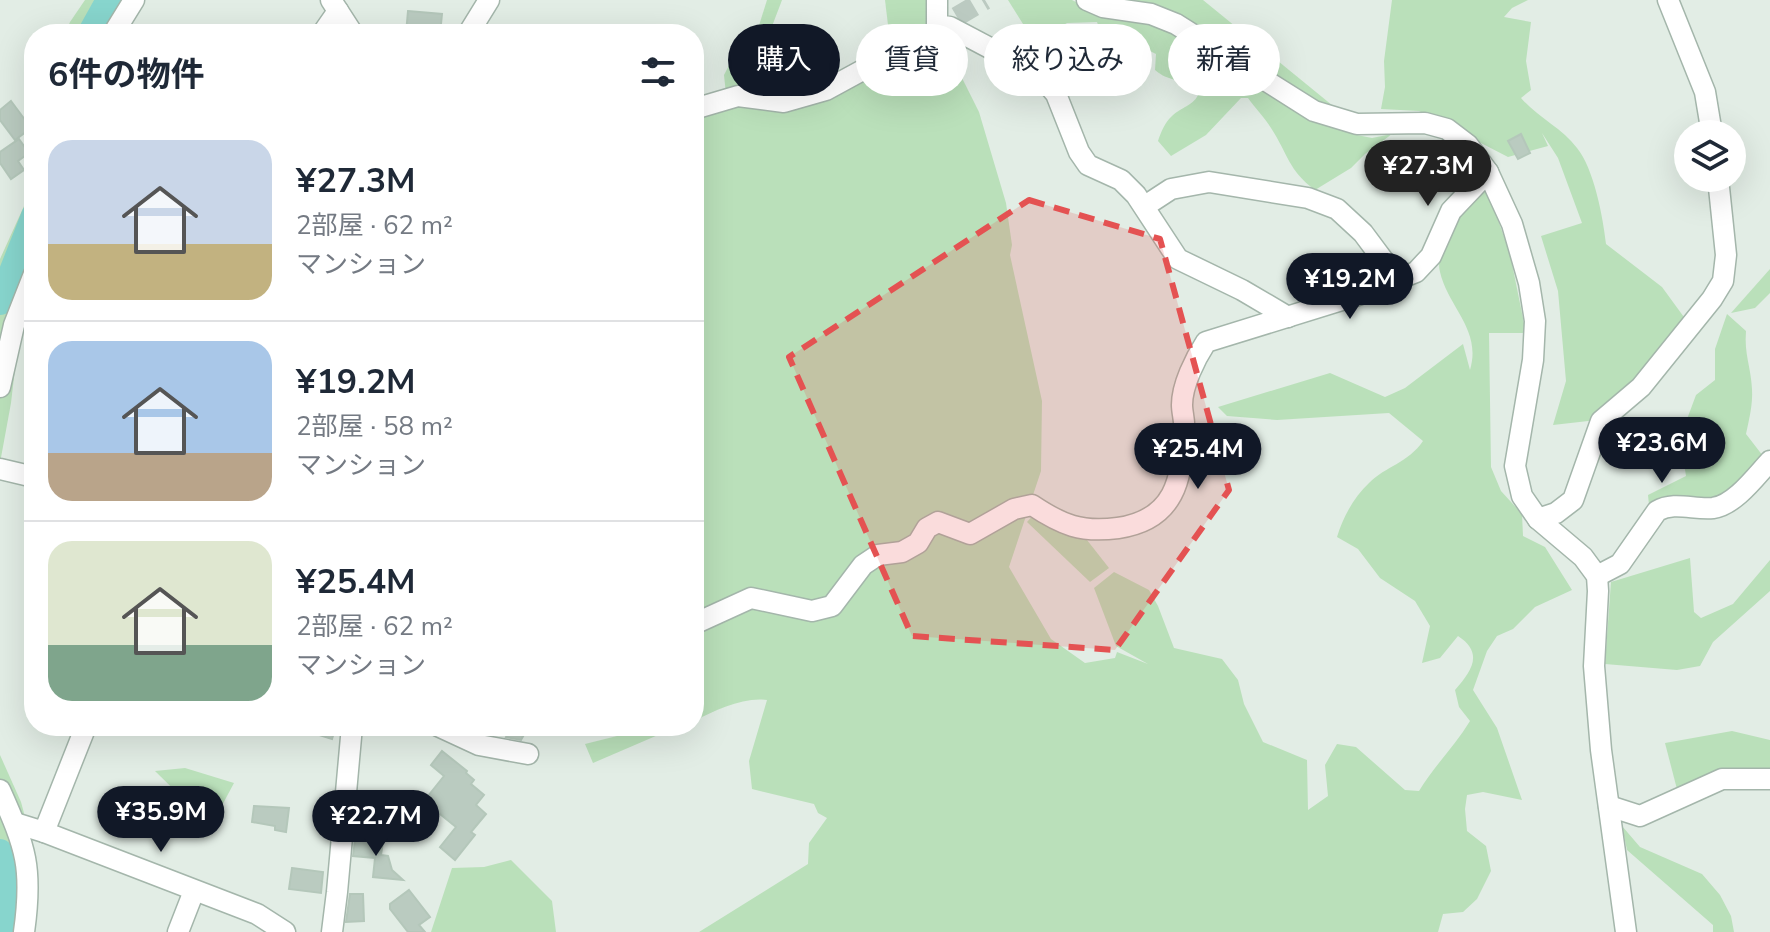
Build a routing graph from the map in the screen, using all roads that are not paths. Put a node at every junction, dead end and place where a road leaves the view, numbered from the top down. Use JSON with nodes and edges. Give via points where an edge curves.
{"nodes":[{"id":1,"x":134,"y":0,"type":"edge"},
{"id":2,"x":488,"y":0,"type":"edge"},
{"id":3,"x":937,"y":0,"type":"edge"},
{"id":4,"x":1087,"y":0,"type":"edge"},
{"id":5,"x":1668,"y":0,"type":"edge"},
{"id":6,"x":335,"y":6,"type":"edge"},
{"id":7,"x":119,"y":24,"type":"edge"},
{"id":8,"x":347,"y":24,"type":"edge"},
{"id":9,"x":474,"y":24,"type":"edge"},
{"id":10,"x":856,"y":74,"type":"edge"},
{"id":11,"x":704,"y":106,"type":"edge"},
{"id":12,"x":1710,"y":120,"type":"edge"},
{"id":13,"x":1488,"y":172,"type":"junction"},
{"id":14,"x":1720,"y":192,"type":"edge"},
{"id":15,"x":1145,"y":206,"type":"junction"},
{"id":16,"x":1398,"y":280,"type":"junction"},
{"id":17,"x":24,"y":300,"type":"edge"},
{"id":18,"x":1288,"y":317,"type":"junction"},
{"id":19,"x":0,"y":387,"type":"edge"},
{"id":20,"x":1770,"y":461,"type":"edge"},
{"id":21,"x":0,"y":469,"type":"edge"},
{"id":22,"x":24,"y":475,"type":"edge"},
{"id":23,"x":1538,"y":519,"type":"junction"},
{"id":24,"x":1597,"y":576,"type":"junction"},
{"id":25,"x":704,"y":619,"type":"edge"},
{"id":26,"x":82,"y":736,"type":"edge"},
{"id":27,"x":351,"y":736,"type":"edge"},
{"id":28,"x":460,"y":736,"type":"edge"},
{"id":29,"x":528,"y":754,"type":"dead end"},
{"id":30,"x":1770,"y":779,"type":"edge"},
{"id":31,"x":0,"y":790,"type":"edge"},
{"id":32,"x":1609,"y":806,"type":"junction"},
{"id":33,"x":15,"y":823,"type":"junction"},
{"id":34,"x":44,"y":832,"type":"junction"},
{"id":35,"x":194,"y":891,"type":"junction"},
{"id":36,"x":24,"y":932,"type":"edge"},
{"id":37,"x":178,"y":932,"type":"edge"},
{"id":38,"x":285,"y":932,"type":"edge"},
{"id":39,"x":332,"y":932,"type":"edge"},
{"id":40,"x":1626,"y":932,"type":"edge"}],
"edges":[{"from":1,"to":7,"type":"street"},
{"from":2,"to":9,"type":"street"},
{"from":3,"to":15,"type":"street","via":[[937,25],[1039,74],[1056,94],[1088,165],[1121,180]]},
{"from":4,"to":13,"type":"street","via":[[1176,24],[1314,111],[1357,124],[1425,123],[1447,129],[1468,145]]},
{"from":5,"to":12,"type":"street","via":[[1705,92]]},
{"from":6,"to":8,"type":"street"},
{"from":10,"to":11,"type":"street","via":[[826,90],[784,102],[738,96]]},
{"from":13,"to":16,"type":"street","via":[[1451,211],[1431,256],[1416,272]]},
{"from":13,"to":23,"type":"street","via":[[1512,224],[1535,321],[1515,466],[1522,496]]},
{"from":14,"to":23,"type":"street","via":[[1726,244],[1723,281],[1641,387],[1601,421],[1573,500]]},
{"from":15,"to":16,"type":"street","via":[[1171,189],[1209,182],[1308,198],[1337,209],[1363,233]]},
{"from":15,"to":18,"type":"street","via":[[1178,259]]},
{"from":16,"to":18,"type":"street"},
{"from":17,"to":19,"type":"street"},
{"from":18,"to":25,"type":"street","via":[[1206,342],[1182,402],[1177,487],[1166,506],[1137,525],[1074,528],[1032,505],[1014,509],[970,534],[938,522],[918,543],[863,565],[832,606],[812,611],[751,598]]},
{"from":20,"to":24,"type":"street","via":[[1724,505],[1665,506],[1657,511],[1620,564]]},
{"from":21,"to":22,"type":"street"},
{"from":23,"to":24,"type":"street"},
{"from":24,"to":32,"type":"street","via":[[1594,666]]},
{"from":26,"to":34,"type":"street"},
{"from":27,"to":39,"type":"street"},
{"from":28,"to":29,"type":"street"},
{"from":30,"to":32,"type":"street","via":[[1722,779],[1640,816]]},
{"from":31,"to":33,"type":"street"},
{"from":32,"to":40,"type":"street"},
{"from":33,"to":34,"type":"street"},
{"from":33,"to":36,"type":"street","via":[[28,872]]},
{"from":34,"to":35,"type":"street"},
{"from":35,"to":37,"type":"street"},
{"from":35,"to":38,"type":"street","via":[[257,914]]}]}
